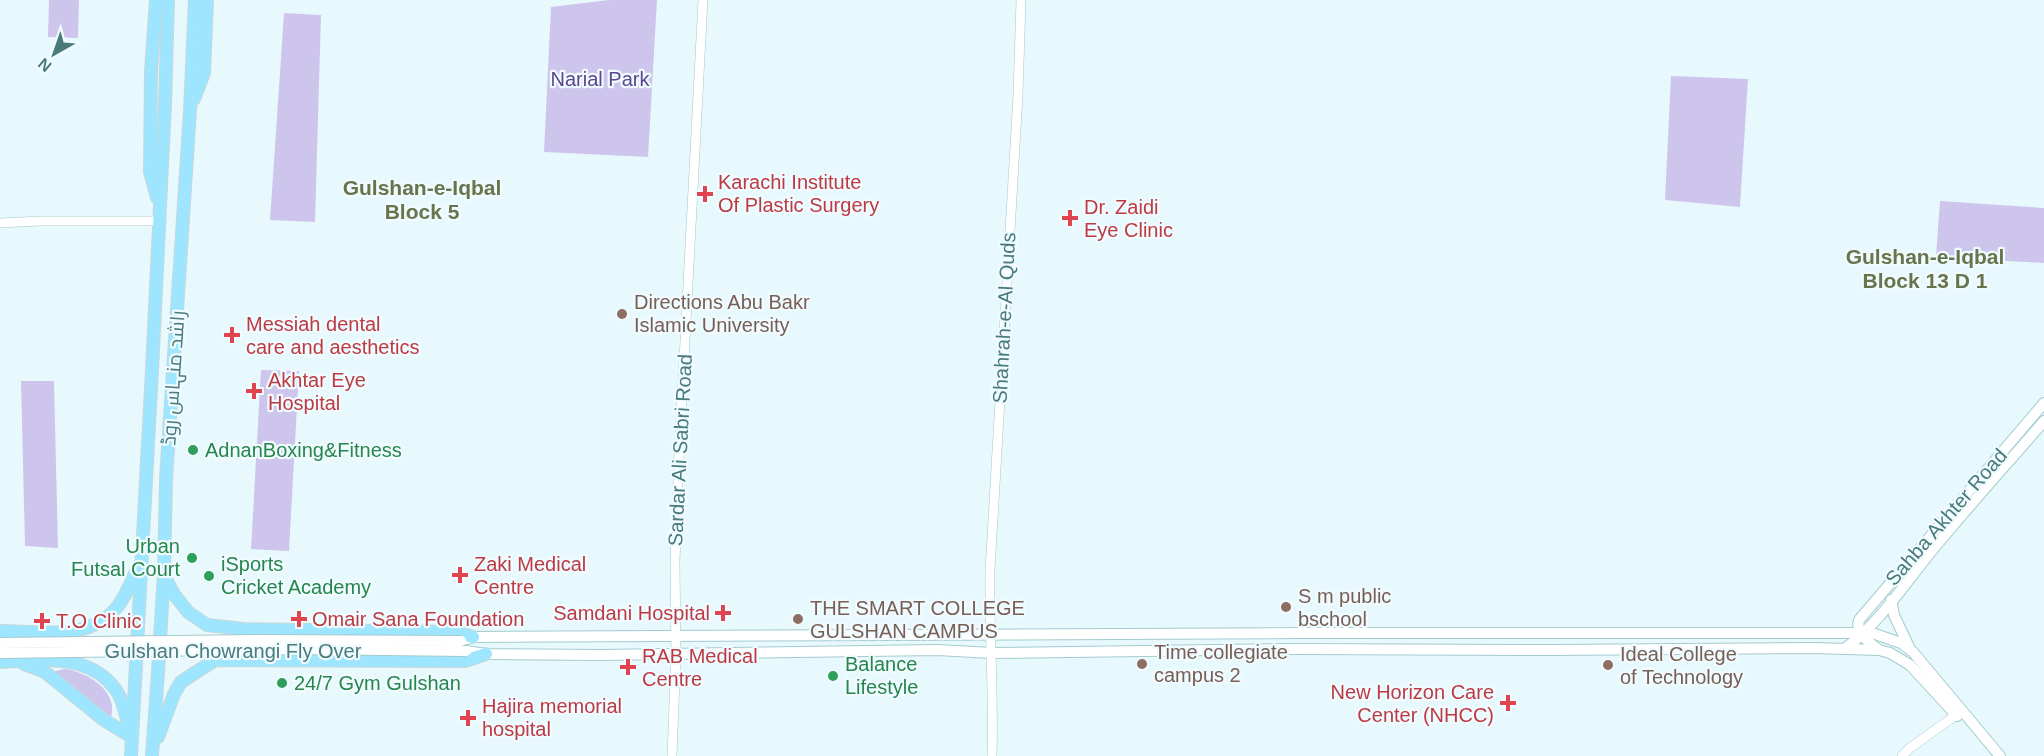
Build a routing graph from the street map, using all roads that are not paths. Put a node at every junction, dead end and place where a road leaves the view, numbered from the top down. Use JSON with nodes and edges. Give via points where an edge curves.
{"nodes":[{"id":1,"x":156,"y":0,"type":"edge"},
{"id":2,"x":168,"y":0,"type":"edge"},
{"id":3,"x":195,"y":0,"type":"edge"},
{"id":4,"x":207,"y":0,"type":"edge"},
{"id":5,"x":703,"y":0,"type":"edge"},
{"id":6,"x":1022,"y":0,"type":"edge"},
{"id":7,"x":190,"y":111,"type":"junction"},
{"id":8,"x":160,"y":208,"type":"junction"},
{"id":9,"x":159,"y":221,"type":"junction"},
{"id":10,"x":0,"y":223,"type":"edge"},
{"id":11,"x":2044,"y":403,"type":"edge"},
{"id":12,"x":2044,"y":421,"type":"edge"},
{"id":13,"x":143,"y":557,"type":"junction"},
{"id":14,"x":164,"y":574,"type":"junction"},
{"id":15,"x":1891,"y":600,"type":"junction"},
{"id":16,"x":0,"y":631,"type":"edge"},
{"id":17,"x":1862,"y":634,"type":"junction"},
{"id":18,"x":990,"y":636,"type":"junction"},
{"id":19,"x":676,"y":638,"type":"junction"},
{"id":20,"x":0,"y":643,"type":"edge"},
{"id":21,"x":466,"y":643,"type":"junction"},
{"id":22,"x":1909,"y":648,"type":"junction"},
{"id":23,"x":1844,"y":649,"type":"junction"},
{"id":24,"x":1879,"y":650,"type":"junction"},
{"id":25,"x":0,"y":653,"type":"edge"},
{"id":26,"x":992,"y":653,"type":"junction"},
{"id":27,"x":486,"y":654,"type":"junction"},
{"id":28,"x":676,"y":654,"type":"junction"},
{"id":29,"x":17,"y":661,"type":"junction"},
{"id":30,"x":0,"y":662,"type":"edge"},
{"id":31,"x":1956,"y":715,"type":"junction"},
{"id":32,"x":132,"y":736,"type":"junction"},
{"id":33,"x":152,"y":755,"type":"edge"},
{"id":34,"x":130,"y":756,"type":"edge"},
{"id":35,"x":672,"y":756,"type":"edge"},
{"id":36,"x":992,"y":756,"type":"edge"},
{"id":37,"x":1902,"y":756,"type":"edge"},
{"id":38,"x":1991,"y":756,"type":"edge"},
{"id":39,"x":2000,"y":756,"type":"edge"}],
"edges":[{"from":1,"to":8,"type":"main road","via":[[150,172]]},
{"from":2,"to":8,"type":"main road","name":"راشد منہاس روڈ"},
{"from":3,"to":7,"type":"main road","name":"راشد منہاس روڈ"},
{"from":4,"to":7,"type":"main road","via":[[204,74]]},
{"from":5,"to":19,"type":"street","name":"Sardar Ali Sabri Road","via":[[679,454]]},
{"from":6,"to":18,"type":"street","name":"Shahrah-e-Al Quds","via":[[990,570]]},
{"from":7,"to":14,"type":"main road","name":"راشد منہاس روڈ","via":[[166,479]]},
{"from":8,"to":9,"type":"main road","name":"راشد منہاس روڈ"},
{"from":9,"to":10,"type":"street"},
{"from":9,"to":13,"type":"main road","name":"راشد منہاس روڈ"},
{"from":11,"to":17,"type":"main road","name":"Sahba Akhter Road","via":[[1867,609],[1858,623]]},
{"from":12,"to":15,"type":"main road","name":"Sahba Akhter Road"},
{"from":13,"to":16,"type":"main road","via":[[119,605],[99,623],[76,631]]},
{"from":13,"to":32,"type":"main road","name":"راشد منہاس روڈ"},
{"from":14,"to":21,"type":"main road","via":[[188,612],[207,625],[459,632]]},
{"from":14,"to":33,"type":"main road","name":"راشد منہاس روڈ"},
{"from":15,"to":17,"type":"main road","name":"Sahba Akhter Road"},
{"from":15,"to":22,"type":"main road"},
{"from":17,"to":18,"type":"main road"},
{"from":17,"to":22,"type":"main road","via":[[1881,635]]},
{"from":17,"to":23,"type":"main road","name":"Sahba Akhter Road"},
{"from":17,"to":24,"type":"main road"},
{"from":18,"to":19,"type":"main road"},
{"from":18,"to":26,"type":"street","name":"Shahrah-e-Al Quds"},
{"from":19,"to":21,"type":"main road"},
{"from":19,"to":28,"type":"street","name":"Sardar Ali Sabri Road"},
{"from":20,"to":21,"type":"main road","name":"Gulshan Chowrangi Fly Over","bridge":true},
{"from":21,"to":25,"type":"main road","name":"Gulshan Chowrangi Fly Over","bridge":true},
{"from":21,"to":27,"type":"main road"},
{"from":22,"to":39,"type":"main road"},
{"from":23,"to":24,"type":"main road"},
{"from":23,"to":26,"type":"main road"},
{"from":24,"to":31,"type":"main road","via":[[1910,665]]},
{"from":26,"to":28,"type":"main road","via":[[937,650]]},
{"from":26,"to":36,"type":"street","name":"Shahrah-e-Al Quds"},
{"from":27,"to":28,"type":"main road"},
{"from":27,"to":33,"type":"main road","via":[[465,660],[215,660],[182,682],[174,694]]},
{"from":28,"to":35,"type":"street","name":"Sardar Ali Sabri Road"},
{"from":29,"to":30,"type":"main road"},
{"from":29,"to":32,"type":"main road","via":[[45,672],[104,720]]},
{"from":29,"to":32,"type":"main road","via":[[69,661],[91,668],[119,696]]},
{"from":31,"to":37,"type":"street"},
{"from":31,"to":38,"type":"main road"},
{"from":32,"to":34,"type":"main road","name":"راشد منہاس روڈ"}]}
